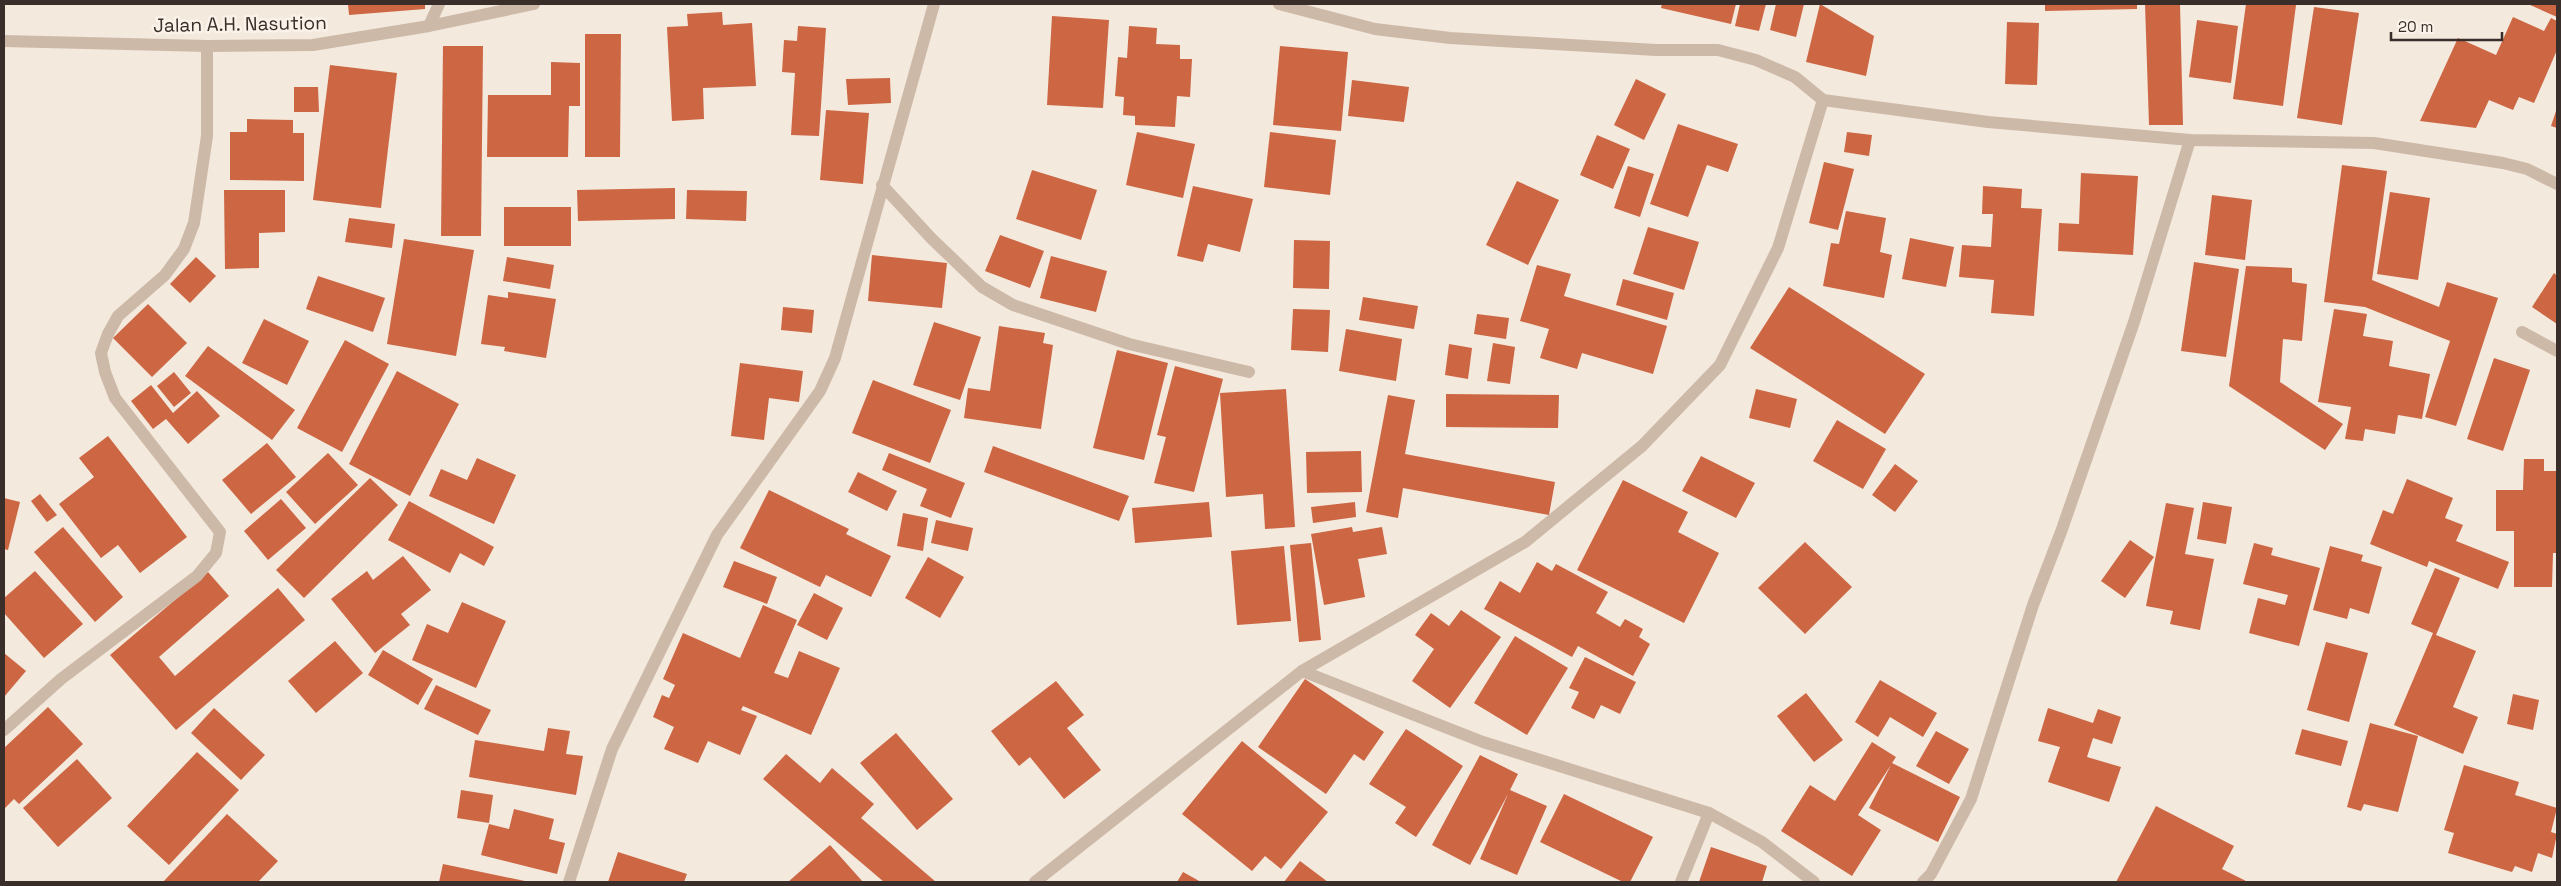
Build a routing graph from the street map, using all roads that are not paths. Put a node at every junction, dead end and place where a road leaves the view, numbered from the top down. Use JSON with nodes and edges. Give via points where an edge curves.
{"nodes":[{"id":1,"x":438,"y":4,"type":"edge"},
{"id":2,"x":534,"y":4,"type":"edge"},
{"id":3,"x":934,"y":4,"type":"edge"},
{"id":4,"x":1279,"y":4,"type":"edge"},
{"id":5,"x":429,"y":26,"type":"junction"},
{"id":6,"x":4,"y":41,"type":"edge"},
{"id":7,"x":207,"y":46,"type":"junction"},
{"id":8,"x":1823,"y":100,"type":"junction"},
{"id":9,"x":2190,"y":140,"type":"junction"},
{"id":10,"x":2557,"y":184,"type":"edge"},
{"id":11,"x":882,"y":186,"type":"junction"},
{"id":12,"x":2522,"y":332,"type":"dead end"},
{"id":13,"x":2557,"y":351,"type":"edge"},
{"id":14,"x":1249,"y":372,"type":"dead end"},
{"id":15,"x":1302,"y":671,"type":"junction"},
{"id":16,"x":4,"y":730,"type":"edge"},
{"id":17,"x":1709,"y":813,"type":"junction"},
{"id":18,"x":569,"y":882,"type":"edge"},
{"id":19,"x":1035,"y":882,"type":"edge"},
{"id":20,"x":1681,"y":882,"type":"edge"},
{"id":21,"x":1814,"y":882,"type":"edge"},
{"id":22,"x":1923,"y":882,"type":"edge"}],
"edges":[{"from":1,"to":5,"type":"street"},
{"from":2,"to":5,"type":"street","name":"Jalan A.H. Nasution"},
{"from":3,"to":11,"type":"street"},
{"from":4,"to":8,"type":"street","via":[[1375,29],[1450,38],[1656,50],[1718,50],[1756,60],[1795,77]]},
{"from":5,"to":7,"type":"street","name":"Jalan A.H. Nasution","via":[[313,44]]},
{"from":6,"to":7,"type":"street","name":"Jalan A.H. Nasution"},
{"from":7,"to":16,"type":"street","via":[[206,136],[194,223],[184,249],[165,275],[118,316],[102,353],[115,398],[220,532],[216,553],[197,576],[61,679]]},
{"from":8,"to":9,"type":"street","via":[[1988,122]]},
{"from":8,"to":15,"type":"street","via":[[1778,248],[1720,365],[1642,446],[1525,542]]},
{"from":9,"to":10,"type":"street","via":[[2374,143],[2503,163],[2527,169]]},
{"from":9,"to":22,"type":"street","via":[[2134,322],[2033,605],[1971,800],[1931,874]]},
{"from":11,"to":14,"type":"street","via":[[982,287],[1013,305],[1129,344]]},
{"from":11,"to":18,"type":"street","via":[[836,358],[820,391],[717,535],[612,749]]},
{"from":12,"to":13,"type":"street"},
{"from":15,"to":17,"type":"street","via":[[1483,742]]},
{"from":15,"to":19,"type":"street"},
{"from":17,"to":20,"type":"street"},
{"from":17,"to":21,"type":"street","via":[[1762,842]]}]}
